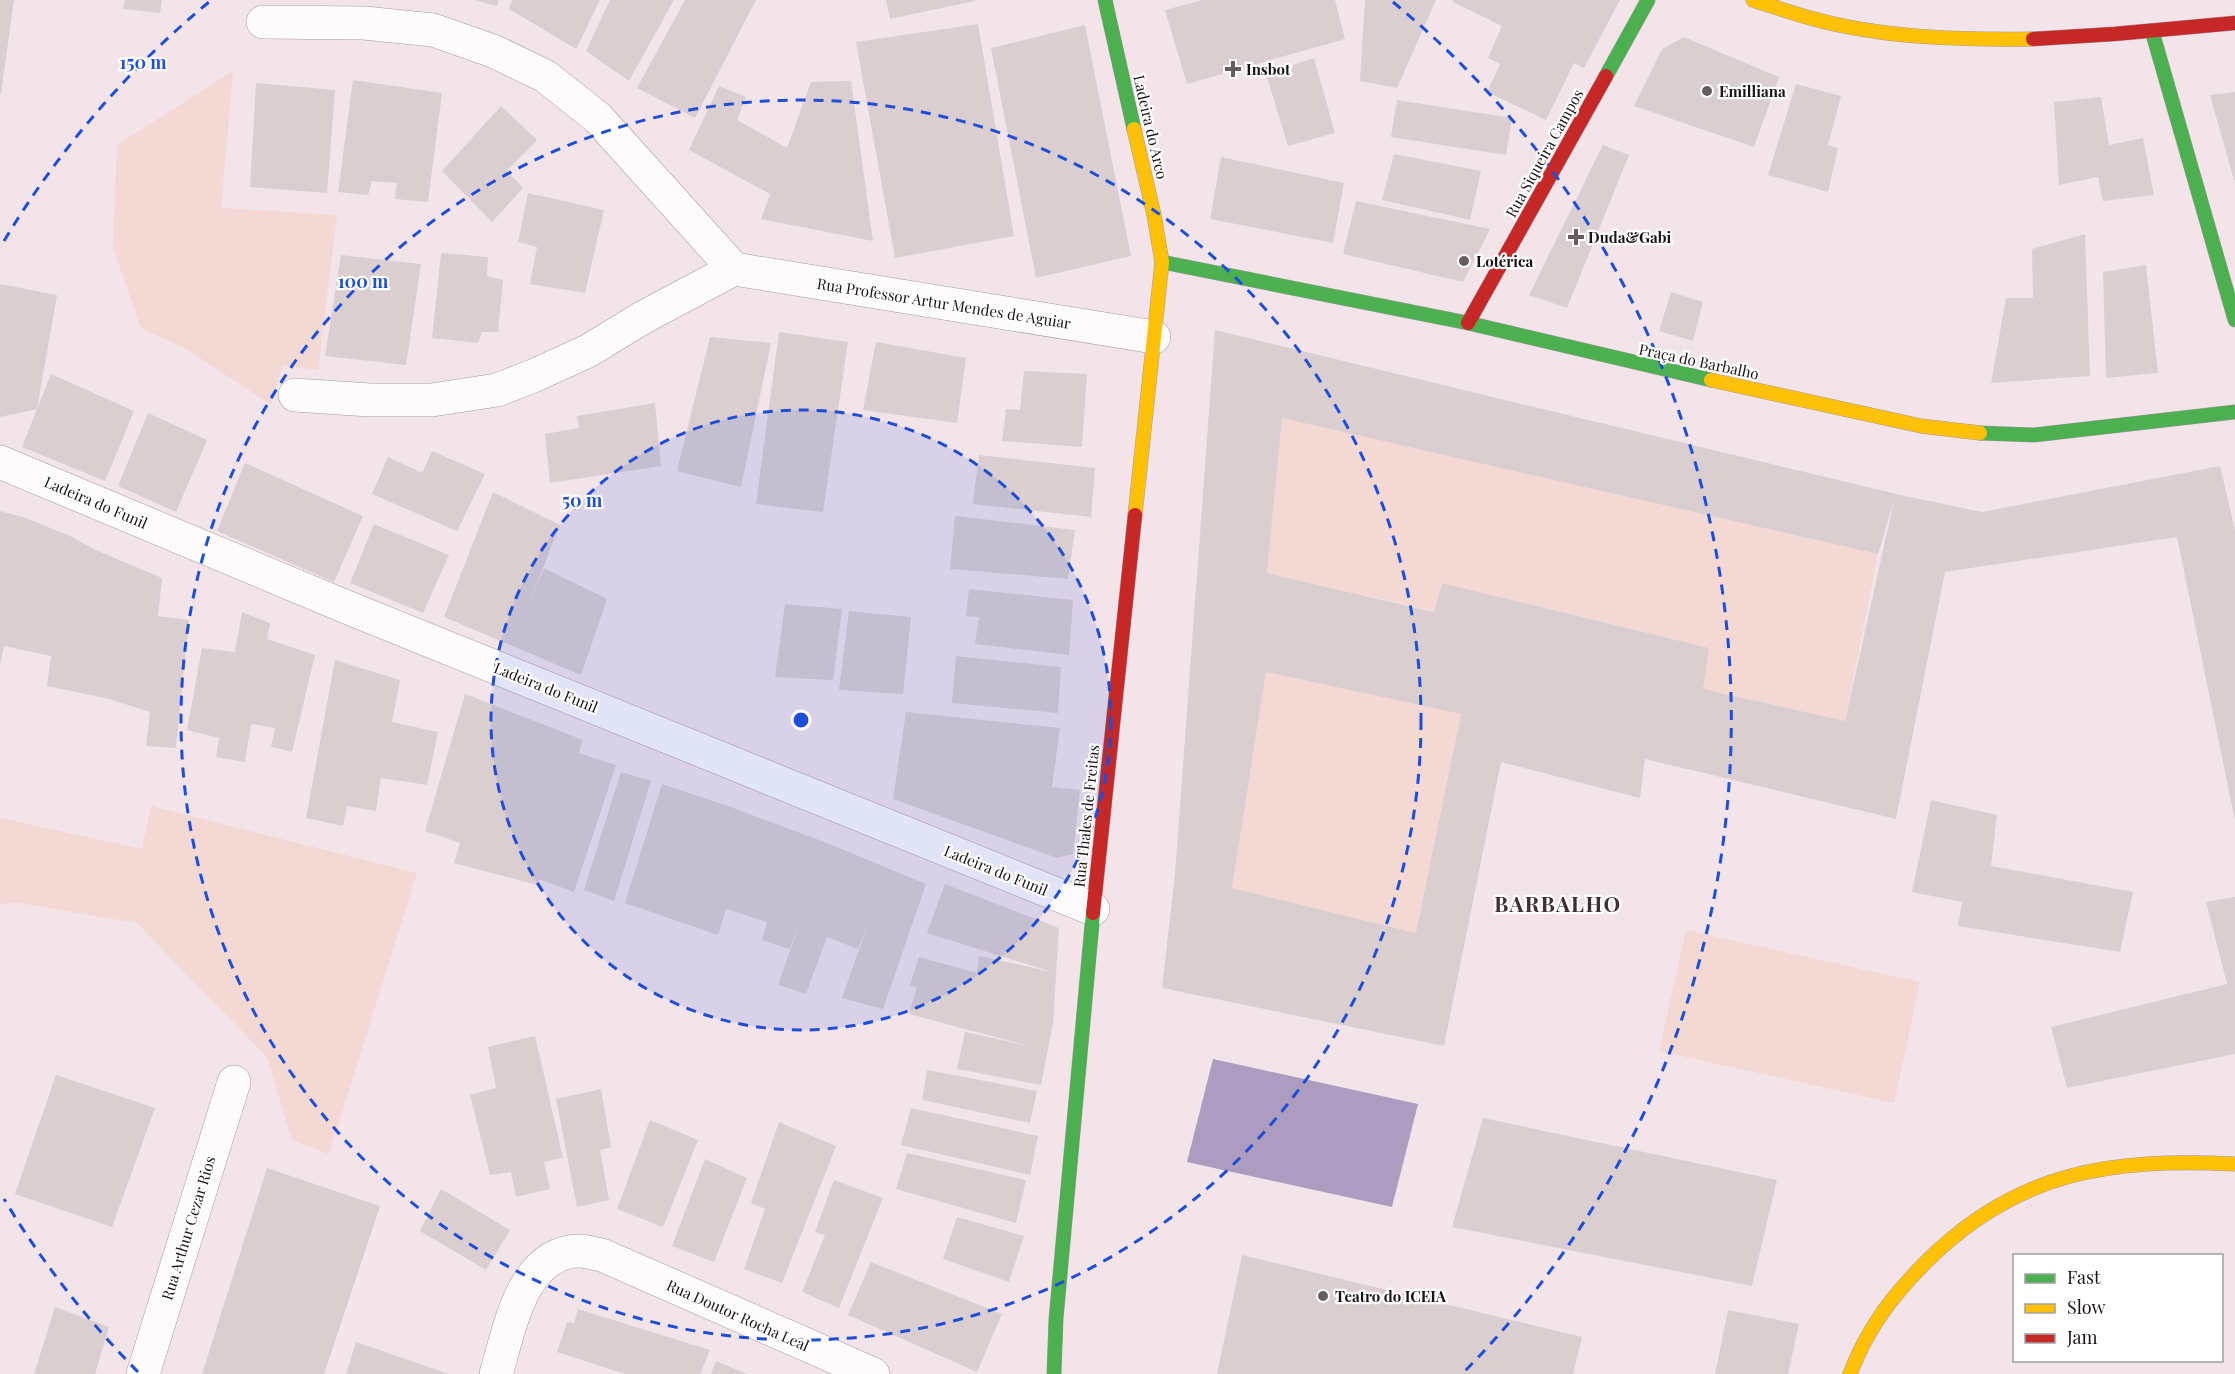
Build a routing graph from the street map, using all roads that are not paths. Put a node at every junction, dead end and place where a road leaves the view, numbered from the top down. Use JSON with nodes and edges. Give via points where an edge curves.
{"nodes":[{"id":1,"x":1105,"y":0,"type":"edge"},
{"id":2,"x":1648,"y":0,"type":"edge"},
{"id":3,"x":1753,"y":0,"type":"edge"},
{"id":4,"x":263,"y":22,"type":"dead end"},
{"id":5,"x":2235,"y":23,"type":"edge"},
{"id":6,"x":2152,"y":31,"type":"junction"},
{"id":7,"x":1161,"y":262,"type":"junction"},
{"id":8,"x":734,"y":269,"type":"junction"},
{"id":9,"x":2235,"y":321,"type":"edge"},
{"id":10,"x":1468,"y":323,"type":"junction"},
{"id":11,"x":1154,"y":337,"type":"junction"},
{"id":12,"x":295,"y":394,"type":"dead end"},
{"id":13,"x":2235,"y":412,"type":"edge"},
{"id":14,"x":0,"y":462,"type":"edge"},
{"id":15,"x":1093,"y":909,"type":"junction"},
{"id":16,"x":234,"y":1082,"type":"dead end"},
{"id":17,"x":2235,"y":1164,"type":"edge"},
{"id":18,"x":143,"y":1374,"type":"edge"},
{"id":19,"x":496,"y":1374,"type":"edge"},
{"id":20,"x":873,"y":1374,"type":"edge"},
{"id":21,"x":1054,"y":1374,"type":"edge"},
{"id":22,"x":1850,"y":1374,"type":"edge"}],
"edges":[{"from":1,"to":7,"type":"street","name":"Ladeira do Arco"},
{"from":2,"to":10,"type":"street","name":"Rua Siqueira Campos"},
{"from":3,"to":6,"type":"street","via":[[1846,28],[1938,38],[2023,40]]},
{"from":4,"to":8,"type":"street","via":[[364,23],[433,30],[493,51],[545,76],[598,118]]},
{"from":5,"to":6,"type":"street"},
{"from":6,"to":9,"type":"street"},
{"from":7,"to":10,"type":"street","name":"Praça do Barbalho"},
{"from":7,"to":11,"type":"street","name":"Rua Thales de Freitas"},
{"from":8,"to":11,"type":"street","name":"Rua Professor Artur Mendes de Aguiar"},
{"from":8,"to":12,"type":"street","via":[[588,351],[497,390],[432,400]]},
{"from":10,"to":13,"type":"street","name":"Praça do Barbalho","via":[[1921,426],[1973,433],[2034,435]]},
{"from":11,"to":15,"type":"street","name":"Rua Thales de Freitas"},
{"from":14,"to":15,"type":"street","name":"Ladeira do Funil","via":[[344,606]]},
{"from":15,"to":21,"type":"street","name":"Rua Thales de Freitas"},
{"from":16,"to":18,"type":"street","name":"Rua Arthur Cezar Rios"},
{"from":17,"to":22,"type":"street","via":[[2144,1164],[2096,1170],[2021,1193],[1939,1248],[1903,1285],[1880,1310]]},
{"from":19,"to":20,"type":"street","name":"Rua Doutor Rocha Leal","via":[[522,1291],[539,1269],[578,1251],[602,1255]]}]}
